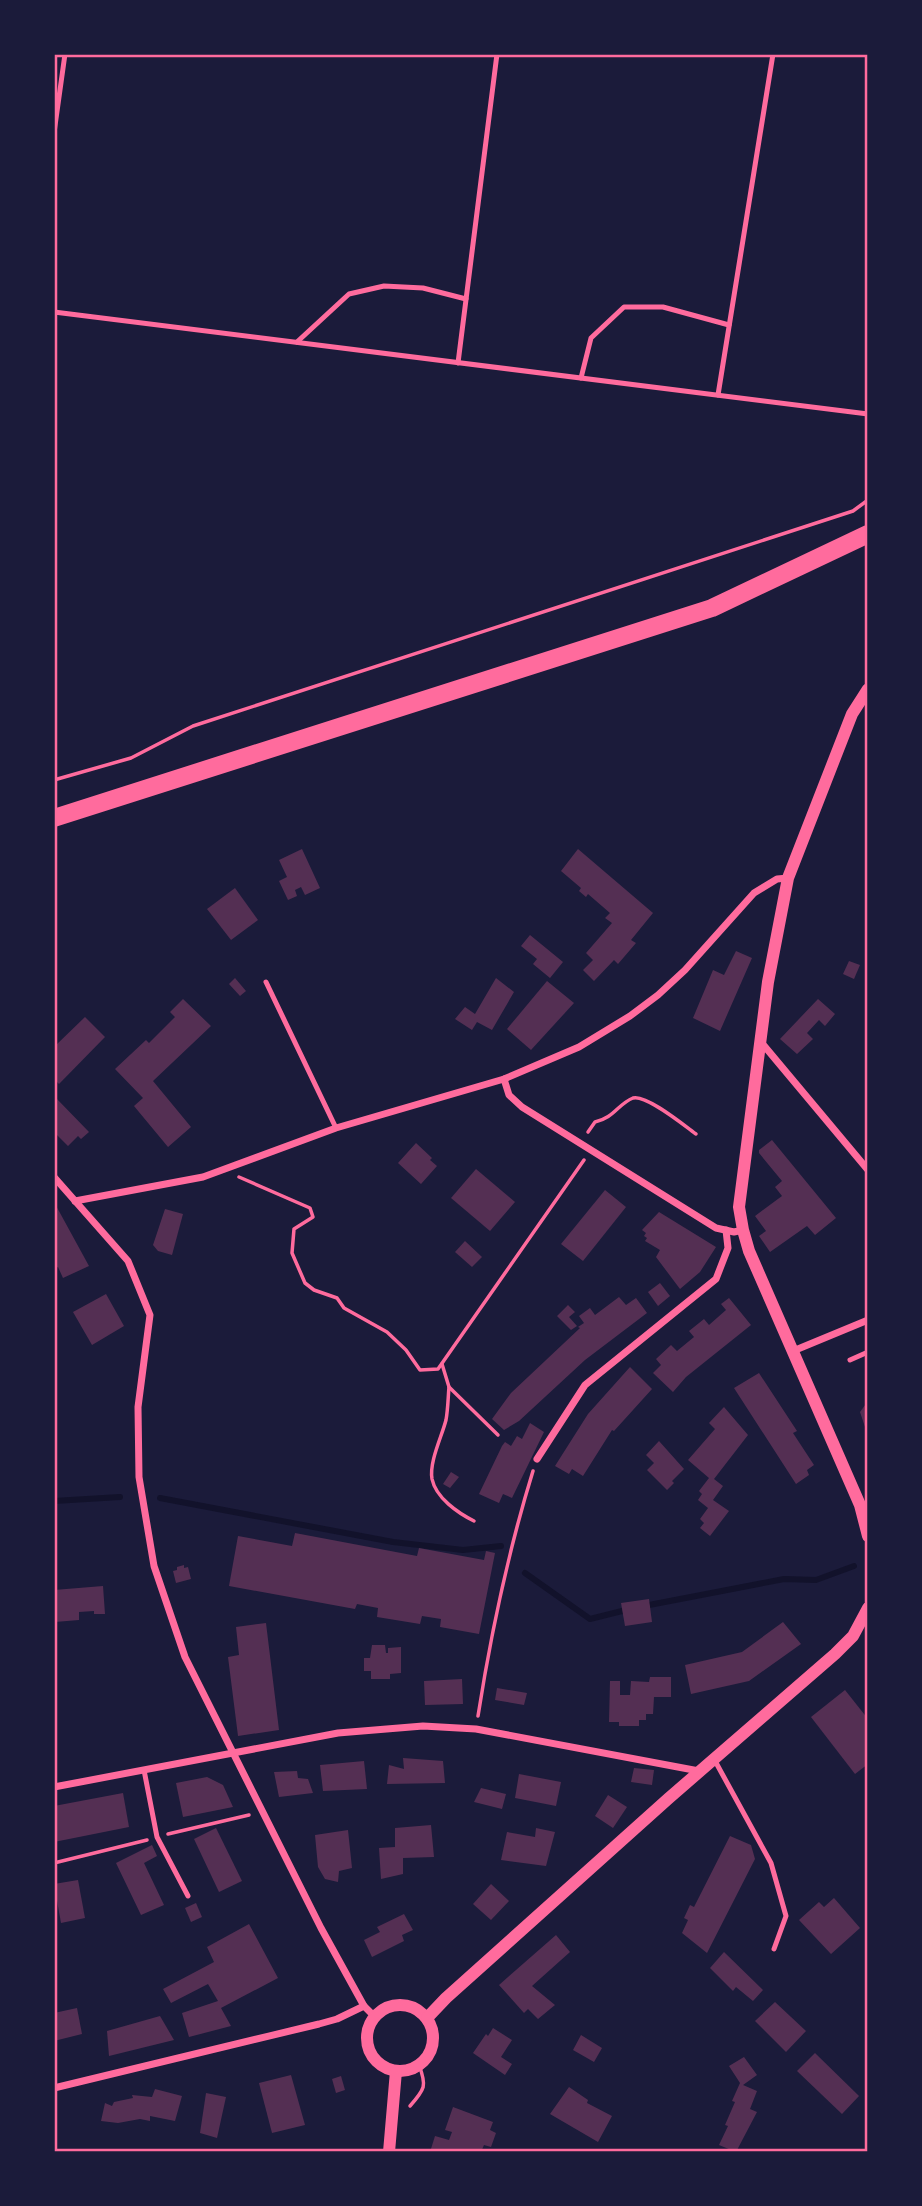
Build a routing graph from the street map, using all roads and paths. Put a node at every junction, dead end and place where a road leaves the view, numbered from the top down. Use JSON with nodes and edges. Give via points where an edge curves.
{"nodes":[{"id":1,"x":65,"y":54,"type":"edge"},
{"id":2,"x":497,"y":54,"type":"edge"},
{"id":3,"x":773,"y":54,"type":"edge"},
{"id":4,"x":54,"y":133,"type":"edge"},
{"id":5,"x":466,"y":299,"type":"junction"},
{"id":6,"x":54,"y":312,"type":"edge"},
{"id":7,"x":729,"y":325,"type":"junction"},
{"id":8,"x":297,"y":342,"type":"junction"},
{"id":9,"x":458,"y":363,"type":"junction"},
{"id":10,"x":581,"y":378,"type":"junction"},
{"id":11,"x":718,"y":395,"type":"junction"},
{"id":12,"x":868,"y":414,"type":"edge"},
{"id":13,"x":868,"y":500,"type":"edge"},
{"id":14,"x":868,"y":534,"type":"edge"},
{"id":15,"x":868,"y":689,"type":"edge"},
{"id":16,"x":54,"y":780,"type":"edge"},
{"id":17,"x":54,"y":818,"type":"edge"},
{"id":18,"x":788,"y":878,"type":"junction"},
{"id":19,"x":266,"y":982,"type":"dead end"},
{"id":20,"x":760,"y":1042,"type":"junction"},
{"id":21,"x":504,"y":1079,"type":"junction"},
{"id":22,"x":336,"y":1128,"type":"junction"},
{"id":23,"x":696,"y":1134,"type":"dead end"},
{"id":24,"x":581,"y":1143,"type":"junction"},
{"id":25,"x":591,"y":1149,"type":"junction"},
{"id":26,"x":226,"y":1168,"type":"junction"},
{"id":27,"x":868,"y":1170,"type":"edge"},
{"id":28,"x":54,"y":1177,"type":"edge"},
{"id":29,"x":75,"y":1201,"type":"junction"},
{"id":30,"x":726,"y":1230,"type":"junction"},
{"id":31,"x":743,"y":1230,"type":"junction"},
{"id":32,"x":868,"y":1320,"type":"edge"},
{"id":33,"x":793,"y":1351,"type":"junction"},
{"id":34,"x":868,"y":1352,"type":"edge"},
{"id":35,"x":849,"y":1360,"type":"dead end"},
{"id":36,"x":442,"y":1364,"type":"junction"},
{"id":37,"x":449,"y":1387,"type":"junction"},
{"id":38,"x":498,"y":1435,"type":"dead end"},
{"id":39,"x":537,"y":1459,"type":"joint"},
{"id":40,"x":474,"y":1521,"type":"dead end"},
{"id":41,"x":868,"y":1536,"type":"edge"},
{"id":42,"x":868,"y":1611,"type":"edge"},
{"id":43,"x":477,"y":1729,"type":"junction"},
{"id":44,"x":233,"y":1753,"type":"junction"},
{"id":45,"x":714,"y":1759,"type":"junction"},
{"id":46,"x":144,"y":1770,"type":"junction"},
{"id":47,"x":700,"y":1771,"type":"junction"},
{"id":48,"x":54,"y":1787,"type":"edge"},
{"id":49,"x":188,"y":1896,"type":"dead end"},
{"id":50,"x":774,"y":1950,"type":"dead end"},
{"id":51,"x":364,"y":2006,"type":"junction"},
{"id":52,"x":374,"y":2016,"type":"junction"},
{"id":53,"x":427,"y":2018,"type":"junction"},
{"id":54,"x":419,"y":2065,"type":"junction"},
{"id":55,"x":396,"y":2071,"type":"junction"},
{"id":56,"x":54,"y":2088,"type":"edge"},
{"id":57,"x":408,"y":2109,"type":"dead end"},
{"id":58,"x":388,"y":2152,"type":"edge"}],
"edges":[{"from":1,"to":4,"type":"lane"},
{"from":2,"to":5,"type":"lane"},
{"from":3,"to":7,"type":"lane"},
{"from":5,"to":8,"type":"lane","via":[[423,288],[384,286],[349,294]]},
{"from":5,"to":9,"type":"lane"},
{"from":6,"to":8,"type":"lane"},
{"from":7,"to":10,"type":"lane","via":[[663,307],[624,307],[591,338]]},
{"from":7,"to":11,"type":"lane"},
{"from":8,"to":9,"type":"lane"},
{"from":9,"to":10,"type":"lane"},
{"from":10,"to":11,"type":"lane"},
{"from":11,"to":12,"type":"lane"},
{"from":13,"to":16,"type":"path","via":[[814,524],[194,726],[131,758]]},
{"from":14,"to":17,"type":"main road","via":[[712,608]]},
{"from":15,"to":18,"type":"street","via":[[852,715]]},
{"from":18,"to":20,"type":"street"},
{"from":18,"to":21,"type":"street","via":[[777,879],[754,893],[685,970],[630,1016],[579,1047]]},
{"from":19,"to":22,"type":"lane"},
{"from":20,"to":27,"type":"street"},
{"from":20,"to":31,"type":"street","via":[[739,1207]]},
{"from":21,"to":22,"type":"street"},
{"from":21,"to":24,"type":"street","via":[[509,1095],[522,1107]]},
{"from":22,"to":26,"type":"street"},
{"from":23,"to":24,"type":"path","via":[[641,1098],[633,1098],[608,1119],[595,1122]]},
{"from":24,"to":25,"type":"street"},
{"from":25,"to":30,"type":"street"},
{"from":25,"to":36,"type":"path"},
{"from":26,"to":29,"type":"street","via":[[202,1177]]},
{"from":26,"to":36,"type":"path","via":[[248,1183],[310,1208],[313,1217],[294,1229],[292,1253],[305,1283],[337,1298],[344,1308],[387,1332],[421,1370],[438,1369]]},
{"from":28,"to":29,"type":"street"},
{"from":29,"to":44,"type":"street","via":[[128,1261],[150,1315],[138,1407],[139,1477],[154,1566],[185,1657]]},
{"from":30,"to":31,"type":"street"},
{"from":30,"to":39,"type":"street","via":[[728,1248],[716,1279],[585,1385]]},
{"from":31,"to":33,"type":"street"},
{"from":32,"to":33,"type":"street"},
{"from":33,"to":41,"type":"street","via":[[860,1505]]},
{"from":34,"to":35,"type":"lane"},
{"from":36,"to":37,"type":"path"},
{"from":37,"to":38,"type":"path"},
{"from":37,"to":40,"type":"path","via":[[432,1478],[441,1496]]},
{"from":39,"to":43,"type":"path","via":[[491,1638]]},
{"from":42,"to":45,"type":"street","via":[[835,1654]]},
{"from":43,"to":44,"type":"street","via":[[423,1726],[338,1733]]},
{"from":43,"to":47,"type":"street"},
{"from":44,"to":46,"type":"street"},
{"from":44,"to":51,"type":"street"},
{"from":45,"to":47,"type":"street"},
{"from":45,"to":50,"type":"lane","via":[[771,1863],[786,1916]]},
{"from":46,"to":48,"type":"street"},
{"from":46,"to":49,"type":"lane","via":[[157,1837]]},
{"from":47,"to":53,"type":"street"},
{"from":51,"to":52,"type":"street"},
{"from":51,"to":56,"type":"street","via":[[319,2024]]},
{"from":52,"to":53,"type":"street","via":[[401,2004]]},
{"from":52,"to":55,"type":"street","via":[[367,2045],[377,2063]]},
{"from":53,"to":54,"type":"street","via":[[433,2039]]},
{"from":54,"to":55,"type":"street"},
{"from":54,"to":57,"type":"path","via":[[425,2081]]},
{"from":55,"to":58,"type":"street"}]}
